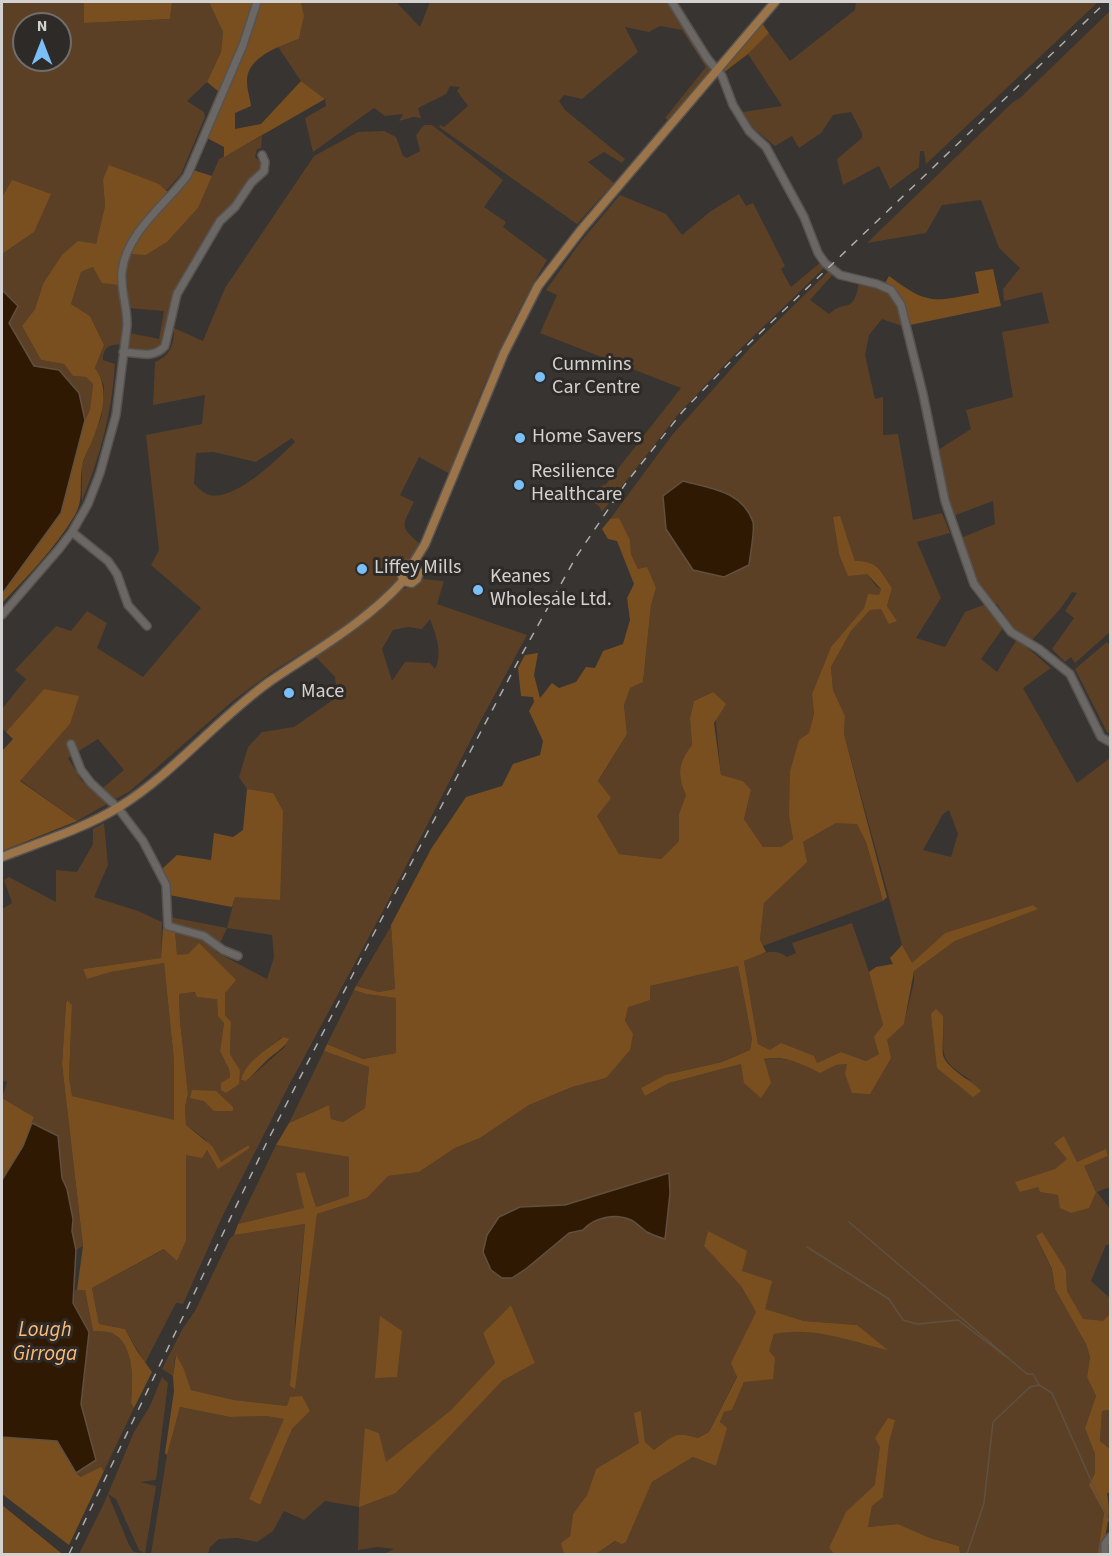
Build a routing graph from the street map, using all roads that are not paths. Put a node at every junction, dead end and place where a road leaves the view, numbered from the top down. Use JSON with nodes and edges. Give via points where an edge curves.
{"nodes":[{"id":1,"x":257,"y":2,"type":"edge"},
{"id":2,"x":672,"y":2,"type":"edge"},
{"id":3,"x":775,"y":2,"type":"edge"},
{"id":4,"x":717,"y":69,"type":"junction"},
{"id":5,"x":262,"y":155,"type":"dead end"},
{"id":6,"x":123,"y":352,"type":"junction"},
{"id":7,"x":72,"y":532,"type":"junction"},
{"id":8,"x":412,"y":565,"type":"junction"},
{"id":9,"x":403,"y":581,"type":"junction"},
{"id":10,"x":2,"y":615,"type":"edge"},
{"id":11,"x":147,"y":626,"type":"dead end"},
{"id":12,"x":1110,"y":742,"type":"edge"},
{"id":13,"x":71,"y":744,"type":"dead end"},
{"id":14,"x":118,"y":808,"type":"junction"},
{"id":15,"x":2,"y":857,"type":"edge"},
{"id":16,"x":238,"y":956,"type":"dead end"},
{"id":17,"x":1110,"y":1537,"type":"edge"},
{"id":18,"x":1105,"y":1554,"type":"edge"}],
"edges":[{"from":1,"to":6,"type":"street","via":[[243,45],[187,176],[152,215],[129,250],[122,270],[128,312]]},
{"from":2,"to":4,"type":"street"},
{"from":3,"to":4,"type":"main road"},
{"from":4,"to":8,"type":"main road","via":[[538,286],[504,352],[437,519]]},
{"from":4,"to":12,"type":"street","via":[[748,131],[766,147],[780,170],[825,263],[840,275],[891,290],[901,305],[945,501],[974,584],[1011,632],[1070,674],[1101,737]]},
{"from":5,"to":6,"type":"street","via":[[264,171],[220,221],[177,294],[165,346],[154,355]]},
{"from":6,"to":7,"type":"street","via":[[116,415],[108,445],[88,504]]},
{"from":7,"to":10,"type":"street"},
{"from":7,"to":11,"type":"street","via":[[108,561],[128,605]]},
{"from":8,"to":9,"type":"main road","via":[[400,571]]},
{"from":8,"to":9,"type":"main road","via":[[418,570],[417,579],[412,583]]},
{"from":9,"to":14,"type":"main road","via":[[359,622],[236,708]]},
{"from":13,"to":14,"type":"street","via":[[81,770]]},
{"from":14,"to":15,"type":"main road"},
{"from":14,"to":16,"type":"street","via":[[143,841],[166,885],[168,927],[204,936]]},
{"from":17,"to":18,"type":"street"}]}
